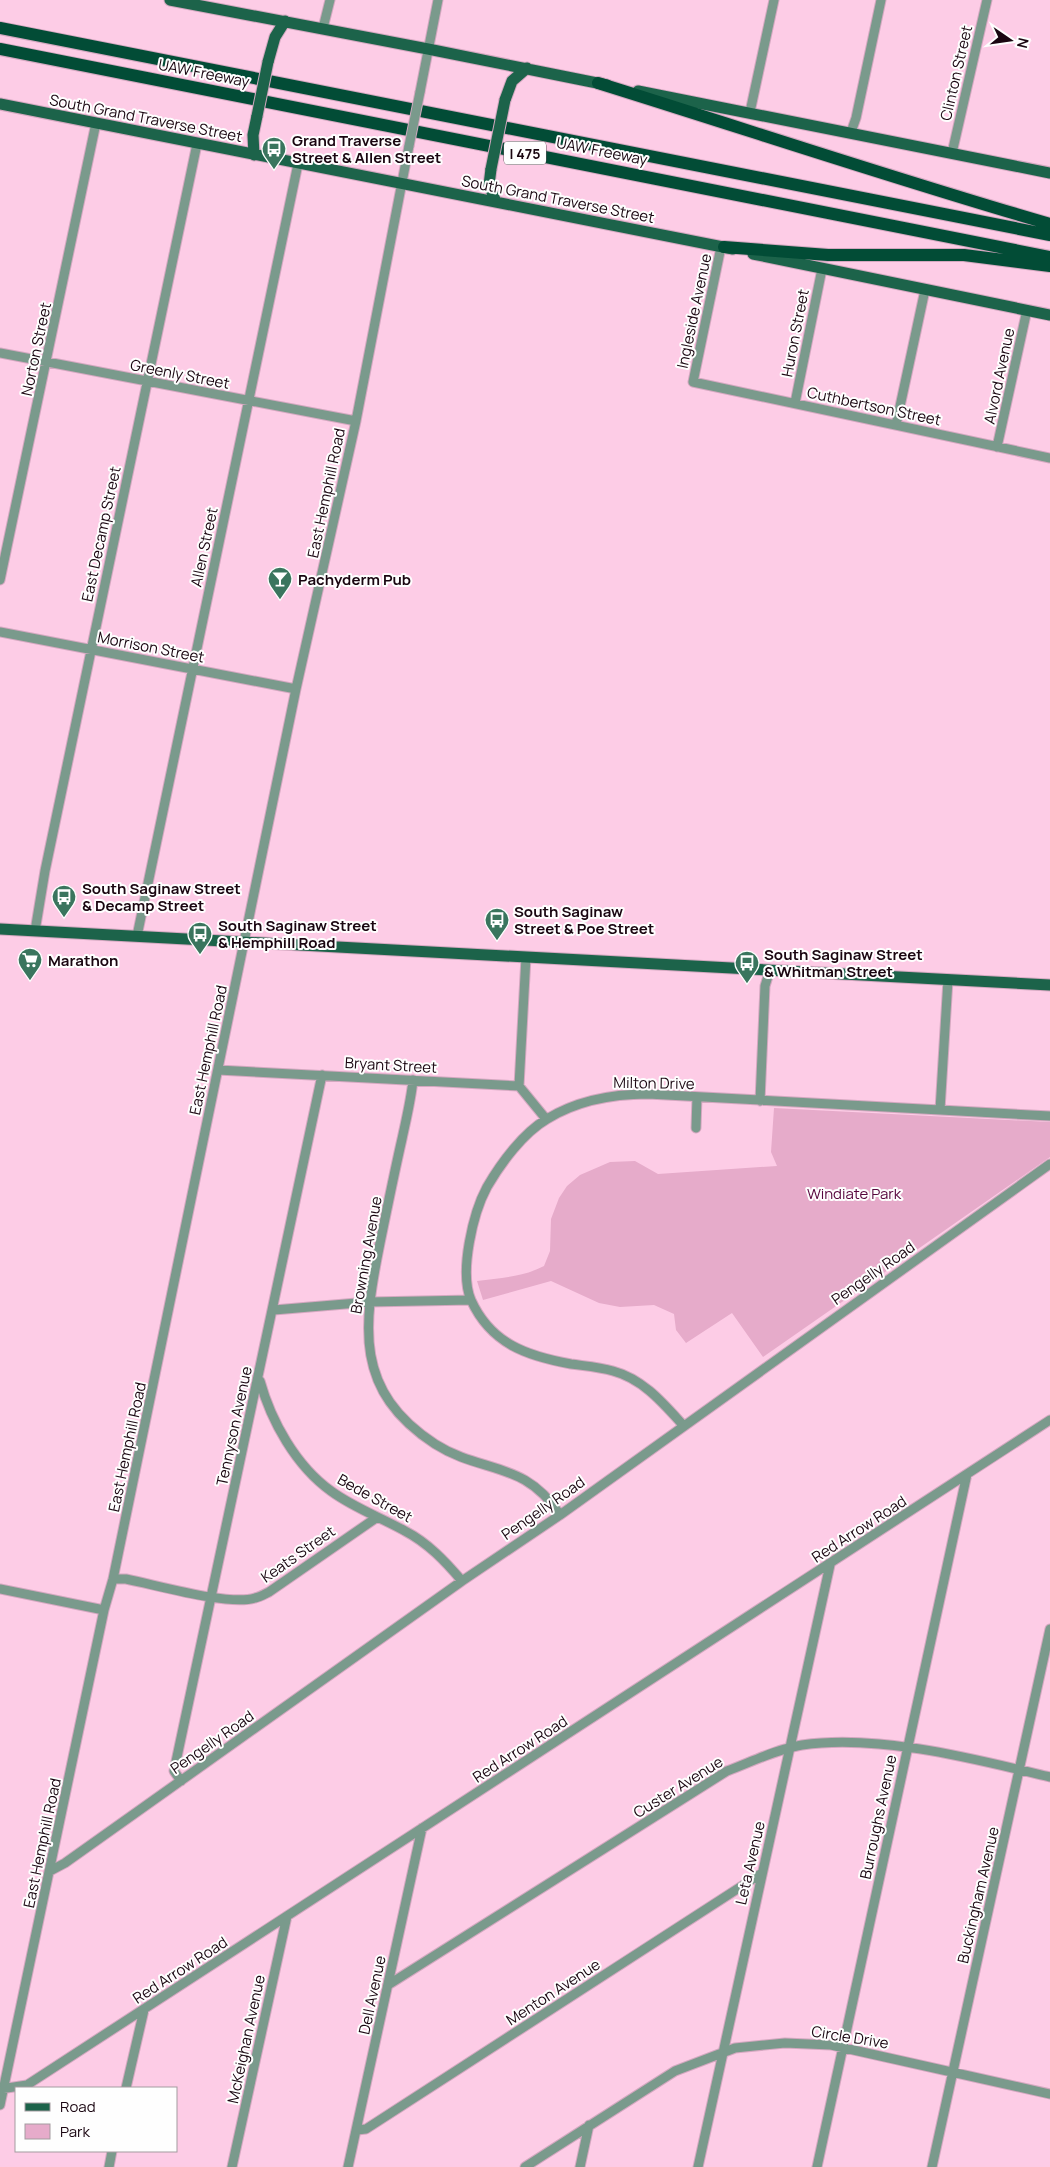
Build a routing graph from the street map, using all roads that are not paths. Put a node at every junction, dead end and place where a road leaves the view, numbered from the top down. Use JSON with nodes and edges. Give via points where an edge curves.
{"nodes":[{"id":1,"x":170,"y":0,"type":"edge"},
{"id":2,"x":330,"y":0,"type":"edge"},
{"id":3,"x":438,"y":0,"type":"edge"},
{"id":4,"x":774,"y":0,"type":"edge"},
{"id":5,"x":881,"y":0,"type":"edge"},
{"id":6,"x":986,"y":0,"type":"edge"},
{"id":7,"x":223,"y":5,"type":"edge"},
{"id":8,"x":285,"y":21,"type":"junction"},
{"id":9,"x":0,"y":28,"type":"edge"},
{"id":10,"x":323,"y":28,"type":"junction"},
{"id":11,"x":428,"y":48,"type":"junction"},
{"id":12,"x":0,"y":49,"type":"edge"},
{"id":13,"x":527,"y":68,"type":"junction"},
{"id":14,"x":598,"y":83,"type":"junction"},
{"id":15,"x":0,"y":104,"type":"edge"},
{"id":16,"x":750,"y":112,"type":"junction"},
{"id":17,"x":96,"y":123,"type":"junction"},
{"id":18,"x":851,"y":132,"type":"junction"},
{"id":19,"x":197,"y":144,"type":"junction"},
{"id":20,"x":952,"y":153,"type":"junction"},
{"id":21,"x":254,"y":155,"type":"junction"},
{"id":22,"x":298,"y":164,"type":"junction"},
{"id":23,"x":1050,"y":172,"type":"edge"},
{"id":24,"x":401,"y":184,"type":"junction"},
{"id":25,"x":496,"y":202,"type":"junction"},
{"id":26,"x":1050,"y":224,"type":"edge"},
{"id":27,"x":1050,"y":235,"type":"edge"},
{"id":28,"x":723,"y":247,"type":"junction"},
{"id":29,"x":1050,"y":257,"type":"edge"},
{"id":30,"x":1050,"y":266,"type":"edge"},
{"id":31,"x":822,"y":269,"type":"junction"},
{"id":32,"x":925,"y":290,"type":"junction"},
{"id":33,"x":1027,"y":310,"type":"junction"},
{"id":34,"x":1050,"y":315,"type":"edge"},
{"id":35,"x":0,"y":353,"type":"edge"},
{"id":36,"x":47,"y":362,"type":"junction"},
{"id":37,"x":148,"y":382,"type":"junction"},
{"id":38,"x":693,"y":382,"type":"joint"},
{"id":39,"x":249,"y":401,"type":"junction"},
{"id":40,"x":795,"y":403,"type":"junction"},
{"id":41,"x":356,"y":422,"type":"junction"},
{"id":42,"x":896,"y":425,"type":"junction"},
{"id":43,"x":997,"y":447,"type":"junction"},
{"id":44,"x":1050,"y":458,"type":"edge"},
{"id":45,"x":0,"y":580,"type":"edge"},
{"id":46,"x":0,"y":632,"type":"edge"},
{"id":47,"x":91,"y":649,"type":"junction"},
{"id":48,"x":192,"y":669,"type":"junction"},
{"id":49,"x":296,"y":689,"type":"junction"},
{"id":50,"x":0,"y":929,"type":"edge"},
{"id":51,"x":35,"y":931,"type":"junction"},
{"id":52,"x":136,"y":936,"type":"junction"},
{"id":53,"x":244,"y":941,"type":"junction"},
{"id":54,"x":526,"y":957,"type":"junction"},
{"id":55,"x":770,"y":970,"type":"junction"},
{"id":56,"x":948,"y":980,"type":"junction"},
{"id":57,"x":1050,"y":985,"type":"edge"},
{"id":58,"x":218,"y":1070,"type":"junction"},
{"id":59,"x":322,"y":1075,"type":"junction"},
{"id":60,"x":413,"y":1080,"type":"junction"},
{"id":61,"x":519,"y":1086,"type":"junction"},
{"id":62,"x":697,"y":1098,"type":"junction"},
{"id":63,"x":760,"y":1101,"type":"junction"},
{"id":64,"x":940,"y":1110,"type":"junction"},
{"id":65,"x":1050,"y":1116,"type":"edge"},
{"id":66,"x":546,"y":1119,"type":"junction"},
{"id":67,"x":696,"y":1128,"type":"dead end"},
{"id":68,"x":1050,"y":1164,"type":"edge"},
{"id":69,"x":471,"y":1300,"type":"junction"},
{"id":70,"x":368,"y":1302,"type":"junction"},
{"id":71,"x":274,"y":1310,"type":"junction"},
{"id":72,"x":259,"y":1378,"type":"junction"},
{"id":73,"x":1050,"y":1420,"type":"edge"},
{"id":74,"x":683,"y":1425,"type":"junction"},
{"id":75,"x":967,"y":1474,"type":"junction"},
{"id":76,"x":560,"y":1515,"type":"junction"},
{"id":77,"x":376,"y":1518,"type":"junction"},
{"id":78,"x":830,"y":1565,"type":"junction"},
{"id":79,"x":114,"y":1579,"type":"junction"},
{"id":80,"x":462,"y":1581,"type":"junction"},
{"id":81,"x":0,"y":1589,"type":"edge"},
{"id":82,"x":212,"y":1596,"type":"junction"},
{"id":83,"x":104,"y":1610,"type":"junction"},
{"id":84,"x":1050,"y":1629,"type":"edge"},
{"id":85,"x":907,"y":1747,"type":"junction"},
{"id":86,"x":791,"y":1748,"type":"junction"},
{"id":87,"x":1020,"y":1770,"type":"junction"},
{"id":88,"x":1050,"y":1777,"type":"edge"},
{"id":89,"x":181,"y":1781,"type":"junction"},
{"id":90,"x":422,"y":1828,"type":"junction"},
{"id":91,"x":50,"y":1871,"type":"junction"},
{"id":92,"x":762,"y":1873,"type":"junction"},
{"id":93,"x":287,"y":1916,"type":"junction"},
{"id":94,"x":388,"y":1985,"type":"junction"},
{"id":95,"x":144,"y":2010,"type":"junction"},
{"id":96,"x":843,"y":2047,"type":"junction"},
{"id":97,"x":723,"y":2052,"type":"junction"},
{"id":98,"x":953,"y":2071,"type":"junction"},
{"id":99,"x":126,"y":2087,"type":"edge"},
{"id":100,"x":2,"y":2089,"type":"edge"},
{"id":101,"x":1050,"y":2094,"type":"edge"},
{"id":102,"x":0,"y":2105,"type":"edge"},
{"id":103,"x":589,"y":2125,"type":"junction"},
{"id":104,"x":357,"y":2130,"type":"junction"},
{"id":105,"x":112,"y":2152,"type":"edge"},
{"id":106,"x":109,"y":2167,"type":"edge"},
{"id":107,"x":232,"y":2167,"type":"edge"},
{"id":108,"x":348,"y":2167,"type":"edge"},
{"id":109,"x":525,"y":2167,"type":"edge"},
{"id":110,"x":580,"y":2167,"type":"edge"},
{"id":111,"x":698,"y":2167,"type":"edge"},
{"id":112,"x":817,"y":2167,"type":"edge"},
{"id":113,"x":932,"y":2167,"type":"edge"}],
"edges":[{"from":1,"to":7,"type":"main road"},
{"from":2,"to":10,"type":"street"},
{"from":3,"to":11,"type":"street","name":"East Hemphill Road"},
{"from":4,"to":16,"type":"street"},
{"from":5,"to":18,"type":"street"},
{"from":6,"to":20,"type":"street","name":"Clinton Street"},
{"from":7,"to":8,"type":"main road"},
{"from":8,"to":10,"type":"main road"},
{"from":8,"to":21,"type":"main road","bridge":true,"via":[[275,37],[268,62],[253,135]]},
{"from":9,"to":27,"type":"highway","name":"UAW Freeway","number":"I 475"},
{"from":10,"to":11,"type":"main road"},
{"from":11,"to":13,"type":"main road"},
{"from":11,"to":24,"type":"street","name":"East Hemphill Road","bridge":true},
{"from":12,"to":29,"type":"highway","name":"UAW Freeway","number":"I 475"},
{"from":13,"to":14,"type":"main road"},
{"from":13,"to":25,"type":"main road","bridge":true,"via":[[512,81],[505,100],[489,190]]},
{"from":14,"to":16,"type":"main road"},
{"from":14,"to":26,"type":"highway","via":[[909,183]]},
{"from":15,"to":17,"type":"main road","name":"South Grand Traverse Street"},
{"from":16,"to":18,"type":"main road"},
{"from":17,"to":19,"type":"main road","name":"South Grand Traverse Street"},
{"from":17,"to":36,"type":"street","name":"Norton Street"},
{"from":18,"to":20,"type":"main road"},
{"from":19,"to":21,"type":"main road","name":"South Grand Traverse Street"},
{"from":19,"to":37,"type":"street","name":"East Decamp Street"},
{"from":20,"to":23,"type":"main road"},
{"from":21,"to":22,"type":"main road","name":"South Grand Traverse Street"},
{"from":22,"to":24,"type":"main road","name":"South Grand Traverse Street"},
{"from":22,"to":39,"type":"street","name":"Allen Street"},
{"from":24,"to":25,"type":"main road","name":"South Grand Traverse Street"},
{"from":24,"to":41,"type":"street","name":"East Hemphill Road"},
{"from":25,"to":28,"type":"main road","name":"South Grand Traverse Street"},
{"from":28,"to":30,"type":"highway","via":[[828,255],[964,255]]},
{"from":28,"to":31,"type":"main road","name":"South Grand Traverse Street"},
{"from":28,"to":38,"type":"street","name":"Ingleside Avenue"},
{"from":31,"to":32,"type":"main road","name":"South Grand Traverse Street"},
{"from":31,"to":40,"type":"street","name":"Huron Street"},
{"from":32,"to":33,"type":"main road","name":"South Grand Traverse Street"},
{"from":32,"to":42,"type":"street"},
{"from":33,"to":34,"type":"main road","name":"South Grand Traverse Street"},
{"from":33,"to":43,"type":"street","name":"Alvord Avenue"},
{"from":35,"to":36,"type":"street","name":"Greenly Street"},
{"from":36,"to":37,"type":"street","name":"Greenly Street"},
{"from":36,"to":45,"type":"street","name":"Norton Street"},
{"from":37,"to":39,"type":"street","name":"Greenly Street"},
{"from":37,"to":47,"type":"street","name":"East Decamp Street"},
{"from":38,"to":40,"type":"street","name":"Cuthbertson Street"},
{"from":39,"to":41,"type":"street","name":"Greenly Street"},
{"from":39,"to":48,"type":"street","name":"Allen Street"},
{"from":40,"to":42,"type":"street","name":"Cuthbertson Street"},
{"from":41,"to":49,"type":"street","name":"East Hemphill Road"},
{"from":42,"to":43,"type":"street","name":"Cuthbertson Street"},
{"from":43,"to":44,"type":"street","name":"Cuthbertson Street"},
{"from":46,"to":47,"type":"street","name":"Morrison Street"},
{"from":47,"to":48,"type":"street","name":"Morrison Street"},
{"from":47,"to":51,"type":"street","name":"East Decamp Street"},
{"from":48,"to":49,"type":"street","name":"Morrison Street"},
{"from":48,"to":52,"type":"street","name":"Allen Street"},
{"from":49,"to":53,"type":"street","name":"East Hemphill Road"},
{"from":50,"to":51,"type":"main road"},
{"from":51,"to":52,"type":"main road"},
{"from":52,"to":53,"type":"main road"},
{"from":53,"to":54,"type":"main road"},
{"from":53,"to":58,"type":"street","name":"East Hemphill Road"},
{"from":54,"to":55,"type":"main road"},
{"from":54,"to":61,"type":"street"},
{"from":55,"to":56,"type":"main road"},
{"from":55,"to":63,"type":"street","via":[[765,986]]},
{"from":56,"to":57,"type":"main road"},
{"from":56,"to":64,"type":"street"},
{"from":58,"to":59,"type":"street","name":"Bryant Street"},
{"from":58,"to":79,"type":"street","name":"East Hemphill Road"},
{"from":59,"to":60,"type":"street","name":"Bryant Street"},
{"from":59,"to":71,"type":"street","name":"Tennyson Avenue"},
{"from":60,"to":61,"type":"street","name":"Bryant Street"},
{"from":60,"to":70,"type":"street","name":"Browning Avenue"},
{"from":61,"to":66,"type":"street"},
{"from":62,"to":63,"type":"street","name":"Milton Drive"},
{"from":62,"to":66,"type":"street","name":"Milton Drive","via":[[619,1094],[574,1105]]},
{"from":62,"to":67,"type":"street"},
{"from":63,"to":64,"type":"street","name":"Milton Drive"},
{"from":64,"to":65,"type":"street","name":"Milton Drive"},
{"from":66,"to":69,"type":"street","name":"Milton Drive","via":[[521,1141],[487,1188],[468,1252],[467,1277]]},
{"from":68,"to":74,"type":"street","name":"Pengelly Road"},
{"from":69,"to":70,"type":"street"},
{"from":69,"to":74,"type":"street","name":"Milton Drive","via":[[488,1327],[504,1342],[529,1354],[613,1371],[638,1381],[659,1398]]},
{"from":70,"to":71,"type":"street"},
{"from":70,"to":76,"type":"street","name":"Browning Avenue","via":[[369,1352],[376,1378],[400,1416],[417,1432],[460,1457],[516,1474],[534,1485]]},
{"from":71,"to":72,"type":"street","name":"Tennyson Avenue"},
{"from":72,"to":77,"type":"street","name":"Bede Street","via":[[266,1405],[304,1464],[330,1490]]},
{"from":72,"to":82,"type":"street","name":"Tennyson Avenue"},
{"from":73,"to":75,"type":"street","name":"Red Arrow Road"},
{"from":74,"to":76,"type":"street","name":"Pengelly Road"},
{"from":75,"to":78,"type":"street","name":"Red Arrow Road"},
{"from":75,"to":85,"type":"street","name":"Burroughs Avenue"},
{"from":76,"to":80,"type":"street","name":"Pengelly Road"},
{"from":77,"to":80,"type":"street","name":"Bede Street","via":[[405,1530],[423,1542]]},
{"from":77,"to":82,"type":"street","name":"Keats Street","via":[[269,1592],[239,1600]]},
{"from":78,"to":86,"type":"street","name":"Leta Avenue"},
{"from":78,"to":90,"type":"street","name":"Red Arrow Road"},
{"from":79,"to":82,"type":"street","name":"Keats Street","via":[[126,1578]]},
{"from":79,"to":83,"type":"street","name":"East Hemphill Road"},
{"from":80,"to":89,"type":"street","name":"Pengelly Road"},
{"from":81,"to":83,"type":"street"},
{"from":82,"to":89,"type":"street","name":"Tennyson Avenue","via":[[174,1771]]},
{"from":83,"to":91,"type":"street","name":"East Hemphill Road"},
{"from":84,"to":87,"type":"street","name":"Buckingham Avenue"},
{"from":85,"to":86,"type":"street","name":"Custer Avenue","via":[[848,1742]]},
{"from":85,"to":87,"type":"street","name":"Custer Avenue"},
{"from":85,"to":96,"type":"street","name":"Burroughs Avenue"},
{"from":86,"to":92,"type":"street","name":"Leta Avenue"},
{"from":86,"to":94,"type":"street","name":"Custer Avenue","via":[[727,1771]]},
{"from":87,"to":88,"type":"street","name":"Custer Avenue"},
{"from":87,"to":98,"type":"street","name":"Buckingham Avenue"},
{"from":89,"to":91,"type":"street","name":"Pengelly Road"},
{"from":90,"to":93,"type":"street","name":"Red Arrow Road"},
{"from":90,"to":94,"type":"street","name":"Dell Avenue"},
{"from":91,"to":100,"type":"street","name":"East Hemphill Road"},
{"from":92,"to":97,"type":"street","name":"Leta Avenue"},
{"from":92,"to":104,"type":"street","name":"Menton Avenue","via":[[366,2129]]},
{"from":93,"to":95,"type":"street","name":"Red Arrow Road"},
{"from":93,"to":107,"type":"street","name":"McKeighan Avenue"},
{"from":94,"to":104,"type":"street","name":"Dell Avenue"},
{"from":95,"to":99,"type":"street"},
{"from":95,"to":100,"type":"street","name":"Red Arrow Road","via":[[27,2085]]},
{"from":96,"to":97,"type":"street","name":"Circle Drive","via":[[785,2043]]},
{"from":96,"to":98,"type":"street","name":"Circle Drive"},
{"from":96,"to":112,"type":"street","name":"Burroughs Avenue"},
{"from":97,"to":103,"type":"street","name":"Circle Drive","via":[[675,2070]]},
{"from":97,"to":111,"type":"street","name":"Leta Avenue"},
{"from":98,"to":101,"type":"street","name":"Circle Drive"},
{"from":98,"to":113,"type":"street","name":"Buckingham Avenue"},
{"from":100,"to":102,"type":"street","name":"East Hemphill Road"},
{"from":103,"to":109,"type":"street","name":"Circle Drive"},
{"from":103,"to":110,"type":"street"},
{"from":104,"to":108,"type":"street","name":"Dell Avenue"},
{"from":105,"to":106,"type":"street"}]}
